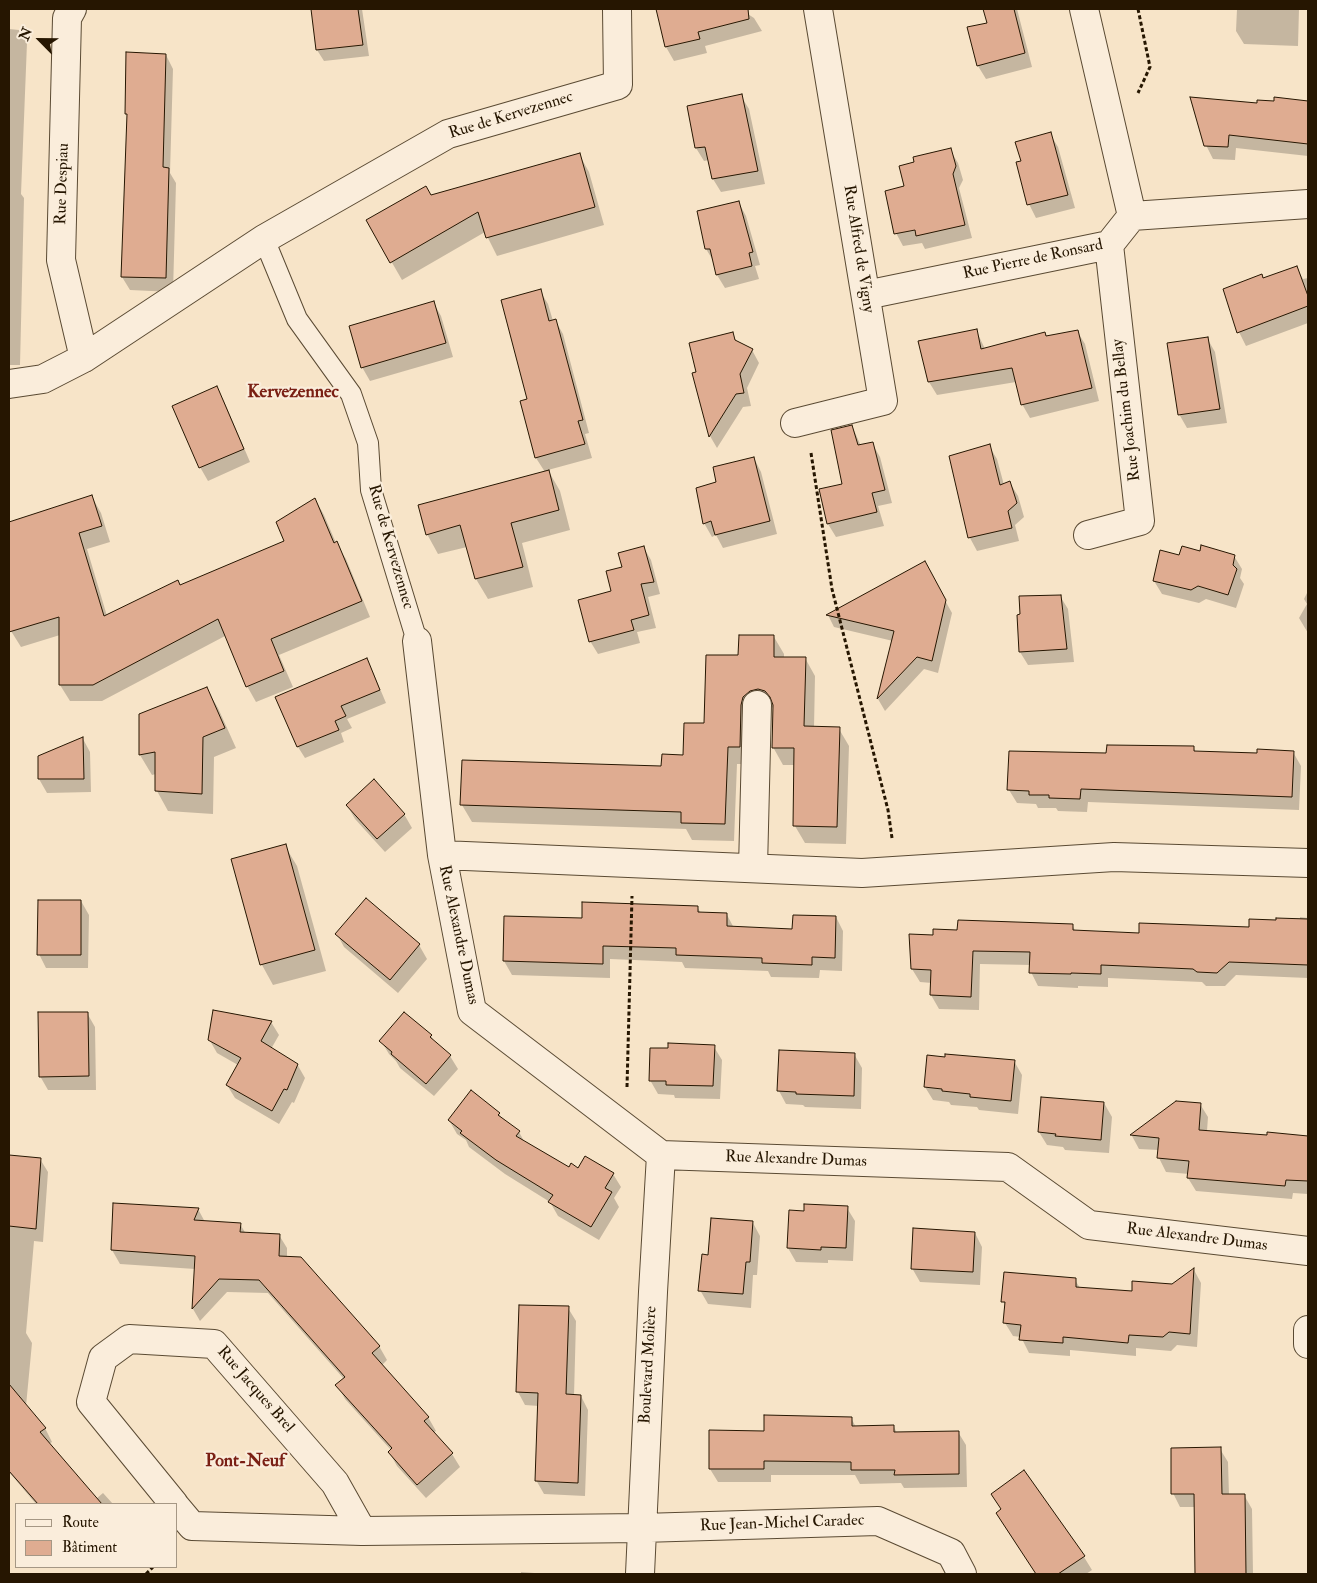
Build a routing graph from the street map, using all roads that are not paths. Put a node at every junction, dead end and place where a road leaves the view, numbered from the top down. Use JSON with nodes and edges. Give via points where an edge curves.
{"nodes":[{"id":1,"x":72,"y":9,"type":"edge"},
{"id":2,"x":617,"y":9,"type":"edge"},
{"id":3,"x":818,"y":9,"type":"edge"},
{"id":4,"x":1084,"y":9,"type":"edge"},
{"id":5,"x":1308,"y":204,"type":"edge"},
{"id":6,"x":1132,"y":216,"type":"junction"},
{"id":7,"x":264,"y":239,"type":"junction"},
{"id":8,"x":1109,"y":245,"type":"junction"},
{"id":9,"x":866,"y":295,"type":"junction"},
{"id":10,"x":84,"y":358,"type":"junction"},
{"id":11,"x":9,"y":384,"type":"edge"},
{"id":12,"x":800,"y":422,"type":"road end"},
{"id":13,"x":1088,"y":535,"type":"dead end"},
{"id":14,"x":417,"y":641,"type":"joint"},
{"id":15,"x":757,"y":705,"type":"dead end"},
{"id":16,"x":442,"y":855,"type":"junction"},
{"id":17,"x":1308,"y":863,"type":"edge"},
{"id":18,"x":753,"y":868,"type":"junction"},
{"id":19,"x":661,"y":1155,"type":"junction"},
{"id":20,"x":1308,"y":1251,"type":"edge"},
{"id":21,"x":1308,"y":1330,"type":"edge"},
{"id":22,"x":1308,"y":1344,"type":"edge"},
{"id":23,"x":173,"y":1503,"type":"edge"},
{"id":24,"x":178,"y":1510,"type":"edge"},
{"id":25,"x":642,"y":1528,"type":"junction"},
{"id":26,"x":362,"y":1531,"type":"junction"},
{"id":27,"x":640,"y":1574,"type":"edge"},
{"id":28,"x":962,"y":1574,"type":"edge"}],
"edges":[{"from":1,"to":10,"type":"street","name":"Rue Despiau","via":[[68,18],[60,260]]},
{"from":2,"to":7,"type":"street","name":"Rue de Kervezennec","via":[[618,85],[448,134]]},
{"from":3,"to":9,"type":"street","name":"Rue Alfred de Vigny"},
{"from":4,"to":6,"type":"street"},
{"from":5,"to":6,"type":"street"},
{"from":6,"to":8,"type":"street","name":"Rue Pierre de Ronsard"},
{"from":7,"to":10,"type":"street","name":"Rue de Kervezennec"},
{"from":7,"to":14,"type":"lane","name":"Rue de Kervezennec","via":[[297,319],[351,394],[368,443],[371,490]]},
{"from":8,"to":9,"type":"street","name":"Rue Pierre de Ronsard"},
{"from":8,"to":13,"type":"street","name":"Rue Joachim du Bellay","via":[[1140,521]]},
{"from":9,"to":12,"type":"street","name":"Rue Alfred de Vigny","via":[[883,400]]},
{"from":10,"to":11,"type":"street","name":"Rue de Kervezennec","via":[[43,379]]},
{"from":14,"to":16,"type":"street","name":"Rue Alexandre Dumas"},
{"from":15,"to":18,"type":"street"},
{"from":16,"to":18,"type":"street","name":"Rue Alexandre Dumas"},
{"from":16,"to":19,"type":"street","name":"Rue Alexandre Dumas","via":[[472,1011]]},
{"from":17,"to":18,"type":"street","name":"Rue Alexandre Dumas","via":[[1114,857],[862,873]]},
{"from":19,"to":20,"type":"street","name":"Rue Alexandre Dumas","via":[[1008,1167],[1089,1225]]},
{"from":19,"to":25,"type":"street","name":"Boulevard Molière"},
{"from":21,"to":22,"type":"street"},
{"from":23,"to":26,"type":"street","name":"Rue Jacques Brel","via":[[91,1402],[103,1358],[129,1339],[214,1344],[335,1483]]},
{"from":24,"to":26,"type":"street","name":"Rue Jacques Brel","via":[[192,1526]]},
{"from":25,"to":26,"type":"street","name":"Rue Jacques Brel"},
{"from":25,"to":27,"type":"street","name":"Boulevard Molière"},
{"from":25,"to":28,"type":"street","name":"Rue Jean-Michel Caradec","via":[[878,1520],[951,1553]]}]}
